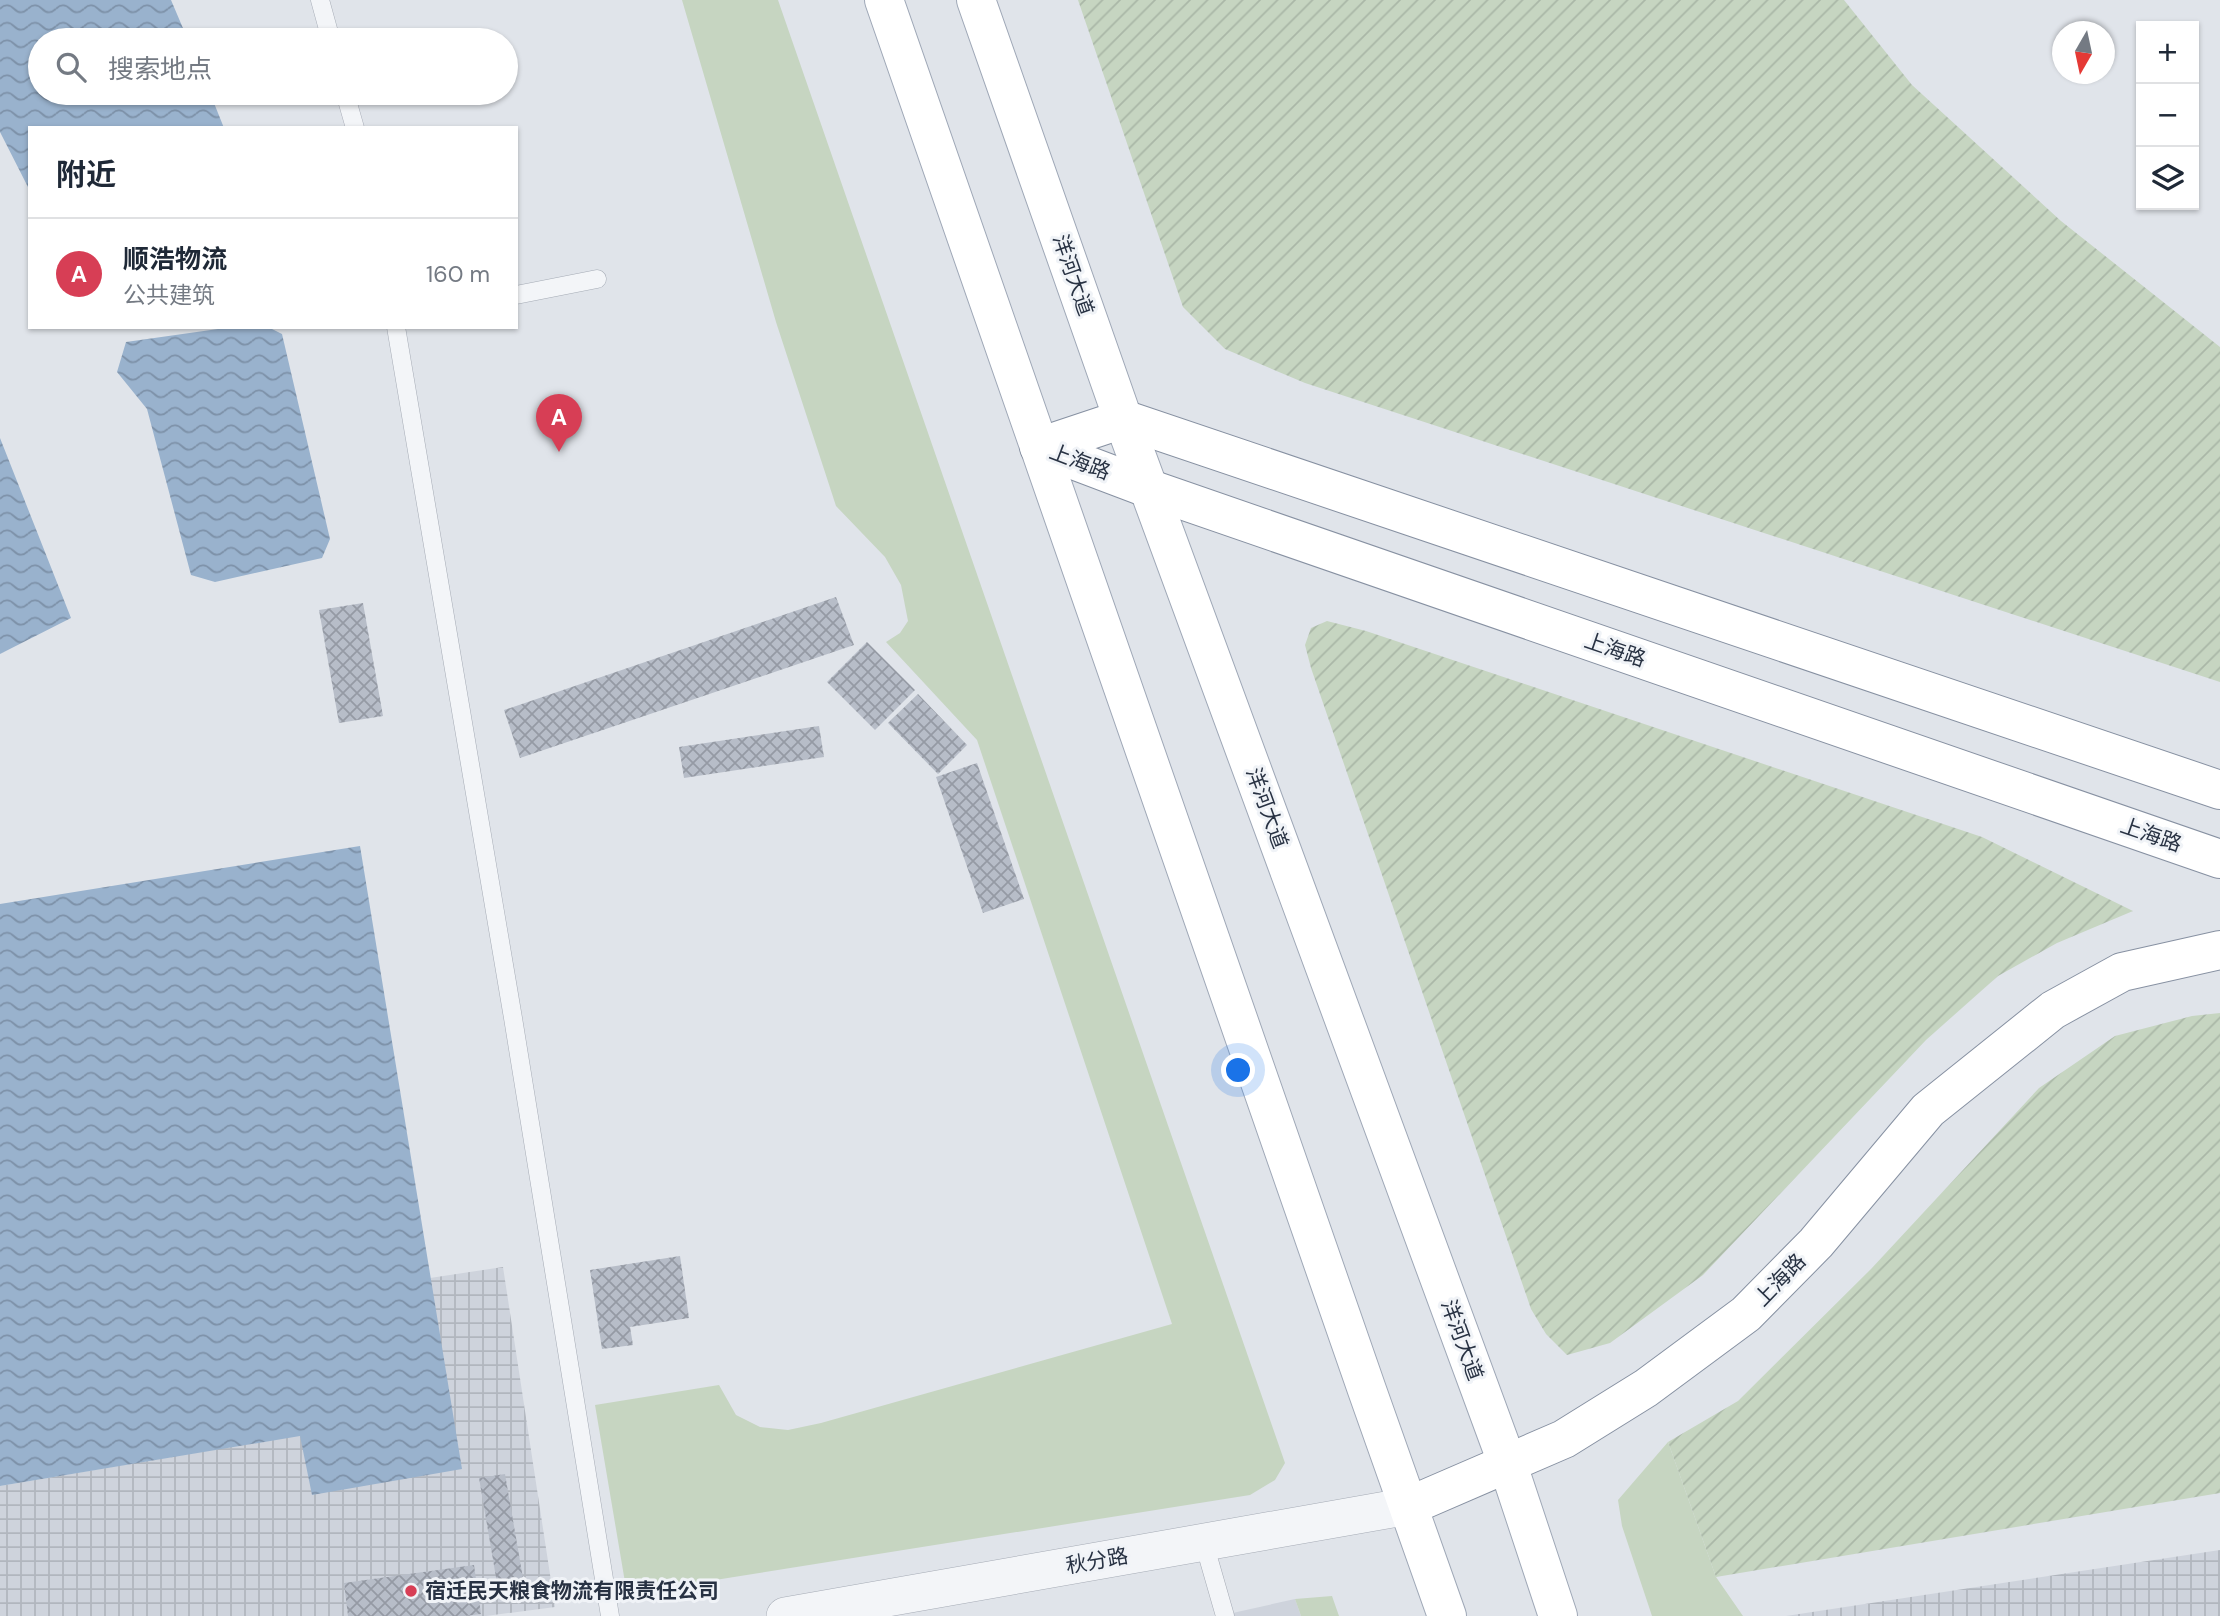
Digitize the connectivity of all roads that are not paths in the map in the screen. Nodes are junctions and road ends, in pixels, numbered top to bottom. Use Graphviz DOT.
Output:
graph roads {
  1 [pos="320,0"];
  2 [pos="884,0"];
  3 [pos="976,0"];
  4 [pos="328,28"];
  5 [pos="348,105"];
  6 [pos="354,126"];
  7 [pos="597,279"];
  8 [pos="518,295"];
  9 [pos="396,329"];
  10 [pos="1124,418"];
  11 [pos="1039,447"];
  12 [pos="1150,489"];
  13 [pos="2220,790"];
  14 [pos="2220,859"];
  15 [pos="2220,950"];
  16 [pos="1508,1465"];
  17 [pos="1409,1507"];
  18 [pos="1204,1543"];
  19 [pos="610,1616"];
  20 [pos="785,1616"];
  21 [pos="1225,1616"];
  22 [pos="1447,1616"];
  23 [pos="1558,1616"];
  1 -- 4 [label="lane"];
  2 -- 11 [label="main road"];
  3 -- 10 [label="main road, 洋河大道"];
  5 -- 6 [label="lane"];
  7 -- 8 [label="lane"];
  9 -- 19 [label="lane"];
  10 -- 11 [label="main road, 上海路"];
  10 -- 12 [label="main road, 洋河大道"];
  10 -- 13 [label="main road"];
  11 -- 12 [label="main road, 上海路"];
  11 -- 17 [label="main road"];
  12 -- 14 [label="main road, 上海路"];
  12 -- 16 [label="main road, 洋河大道"];
  15 -- 16 [label="main road, 上海路"];
  16 -- 17 [label="main road, 上海路"];
  16 -- 23 [label="main road, 洋河大道"];
  17 -- 18 [label="street, 秋分路"];
  17 -- 22 [label="main road"];
  18 -- 20 [label="street, 秋分路"];
  18 -- 21 [label="lane"];
}
